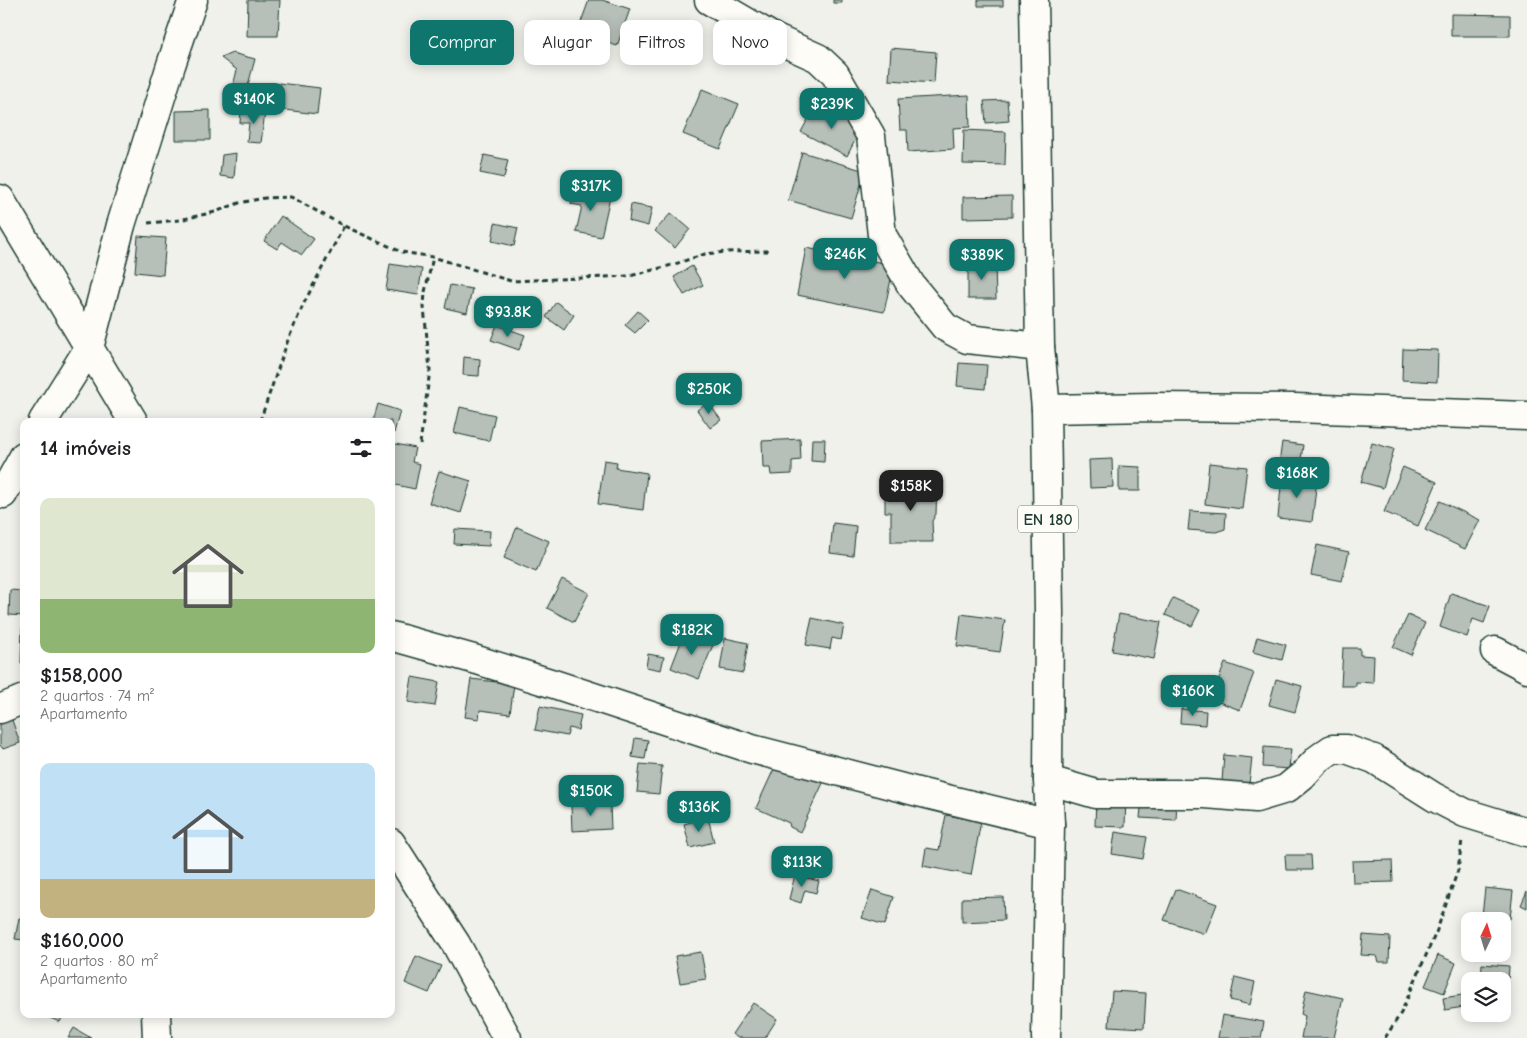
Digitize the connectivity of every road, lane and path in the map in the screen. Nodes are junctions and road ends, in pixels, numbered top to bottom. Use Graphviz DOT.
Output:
graph roads {
  1 [pos="193,0"];
  2 [pos="709,0"];
  3 [pos="1034,0"];
  4 [pos="0,199"];
  5 [pos="121,225"];
  6 [pos="344,226"];
  7 [pos="768,251"];
  8 [pos="433,258"];
  9 [pos="1040,347"];
  10 [pos="88,348"];
  11 [pos="1046,409"];
  12 [pos="1527,416"];
  13 [pos="45,418"];
  14 [pos="131,418"];
  15 [pos="261,418"];
  16 [pos="420,444"];
  17 [pos="20,467"];
  18 [pos="9,497"];
  19 [pos="395,637"];
  20 [pos="1495,651"];
  21 [pos="1527,668"];
  22 [pos="20,701"];
  23 [pos="0,709"];
  24 [pos="1048,780"];
  25 [pos="1465,813"];
  26 [pos="1050,824"];
  27 [pos="1527,832"];
  28 [pos="395,850"];
  29 [pos="156,1018"];
  30 [pos="157,1038"];
  31 [pos="507,1038"];
  32 [pos="1046,1038"];
  33 [pos="1385,1038"];
  1 -- 5 [label="street"];
  2 -- 9 [label="street"];
  3 -- 9 [label="street, EN 180"];
  4 -- 10 [label="street"];
  5 -- 6 [label="path"];
  5 -- 10 [label="street"];
  6 -- 8 [label="path"];
  6 -- 15 [label="path"];
  7 -- 8 [label="path"];
  8 -- 16 [label="path"];
  9 -- 11 [label="street, EN 180"];
  10 -- 13 [label="street"];
  10 -- 14 [label="street"];
  11 -- 12 [label="street"];
  11 -- 24 [label="street, EN 180"];
  17 -- 18 [label="street"];
  19 -- 26 [label="street"];
  20 -- 21 [label="street"];
  22 -- 23 [label="street"];
  24 -- 25 [label="street"];
  24 -- 26 [label="street, EN 180"];
  25 -- 27 [label="street"];
  25 -- 33 [label="path"];
  26 -- 32 [label="street, EN 180"];
  28 -- 31 [label="street"];
  29 -- 30 [label="street"];
}
